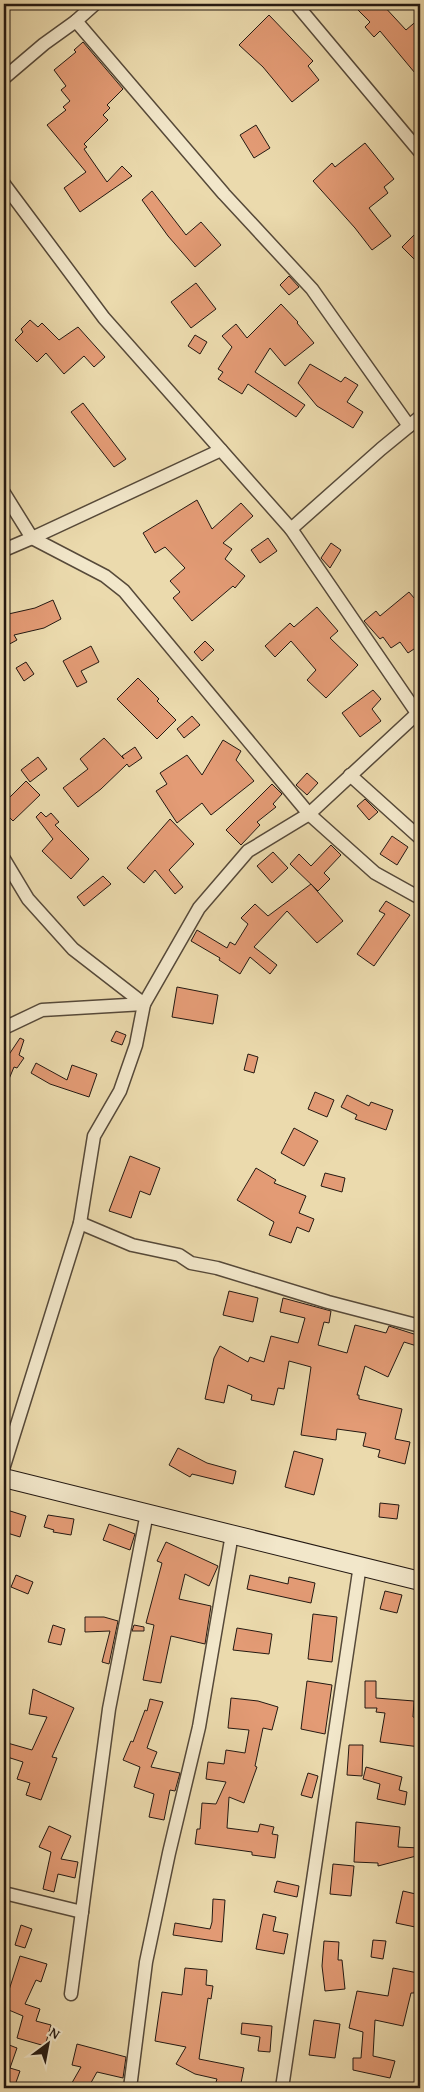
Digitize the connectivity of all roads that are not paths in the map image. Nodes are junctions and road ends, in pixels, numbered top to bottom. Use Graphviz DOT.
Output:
graph roads {
  1 [pos="94,4"];
  2 [pos="296,4"];
  3 [pos="76,21"];
  4 [pos="4,78"];
  5 [pos="420,152"];
  6 [pos="4,184"];
  7 [pos="420,417"];
  8 [pos="409,426"];
  9 [pos="222,450"];
  10 [pos="4,492"];
  11 [pos="290,529"];
  12 [pos="32,538"];
  13 [pos="4,550"];
  14 [pos="419,712"];
  15 [pos="350,775"];
  16 [pos="309,814"];
  17 [pos="420,838"];
  18 [pos="4,859"];
  19 [pos="420,898"];
  20 [pos="144,1004"];
  21 [pos="4,1028"];
  22 [pos="80,1223"];
  23 [pos="420,1326"];
  24 [pos="4,1466"];
  25 [pos="4,1478"];
  26 [pos="148,1513"];
  27 [pos="232,1534"];
  28 [pos="360,1565"];
  29 [pos="420,1581"];
  30 [pos="4,1893"];
  31 [pos="82,1912"];
  32 [pos="71,1994"];
  33 [pos="130,2088"];
  34 [pos="282,2088"];
  1 -- 3 [label="street"];
  2 -- 5 [label="street"];
  3 -- 4 [label="street"];
  3 -- 8 [label="street"];
  6 -- 9 [label="street"];
  7 -- 8 [label="street"];
  8 -- 11 [label="street"];
  9 -- 11 [label="street"];
  9 -- 12 [label="street"];
  10 -- 12 [label="street"];
  11 -- 14 [label="street"];
  12 -- 13 [label="street"];
  12 -- 16 [label="street"];
  14 -- 15 [label="street"];
  15 -- 16 [label="street"];
  15 -- 17 [label="street"];
  16 -- 19 [label="street"];
  16 -- 20 [label="street"];
  18 -- 20 [label="street"];
  20 -- 21 [label="street"];
  20 -- 22 [label="street"];
  22 -- 23 [label="street"];
  22 -- 24 [label="street"];
  25 -- 26 [label="main road"];
  26 -- 27 [label="main road"];
  26 -- 31 [label="street"];
  27 -- 28 [label="main road"];
  27 -- 33 [label="street"];
  28 -- 29 [label="main road"];
  28 -- 34 [label="street"];
  30 -- 31 [label="street"];
  31 -- 32 [label="street"];
}
